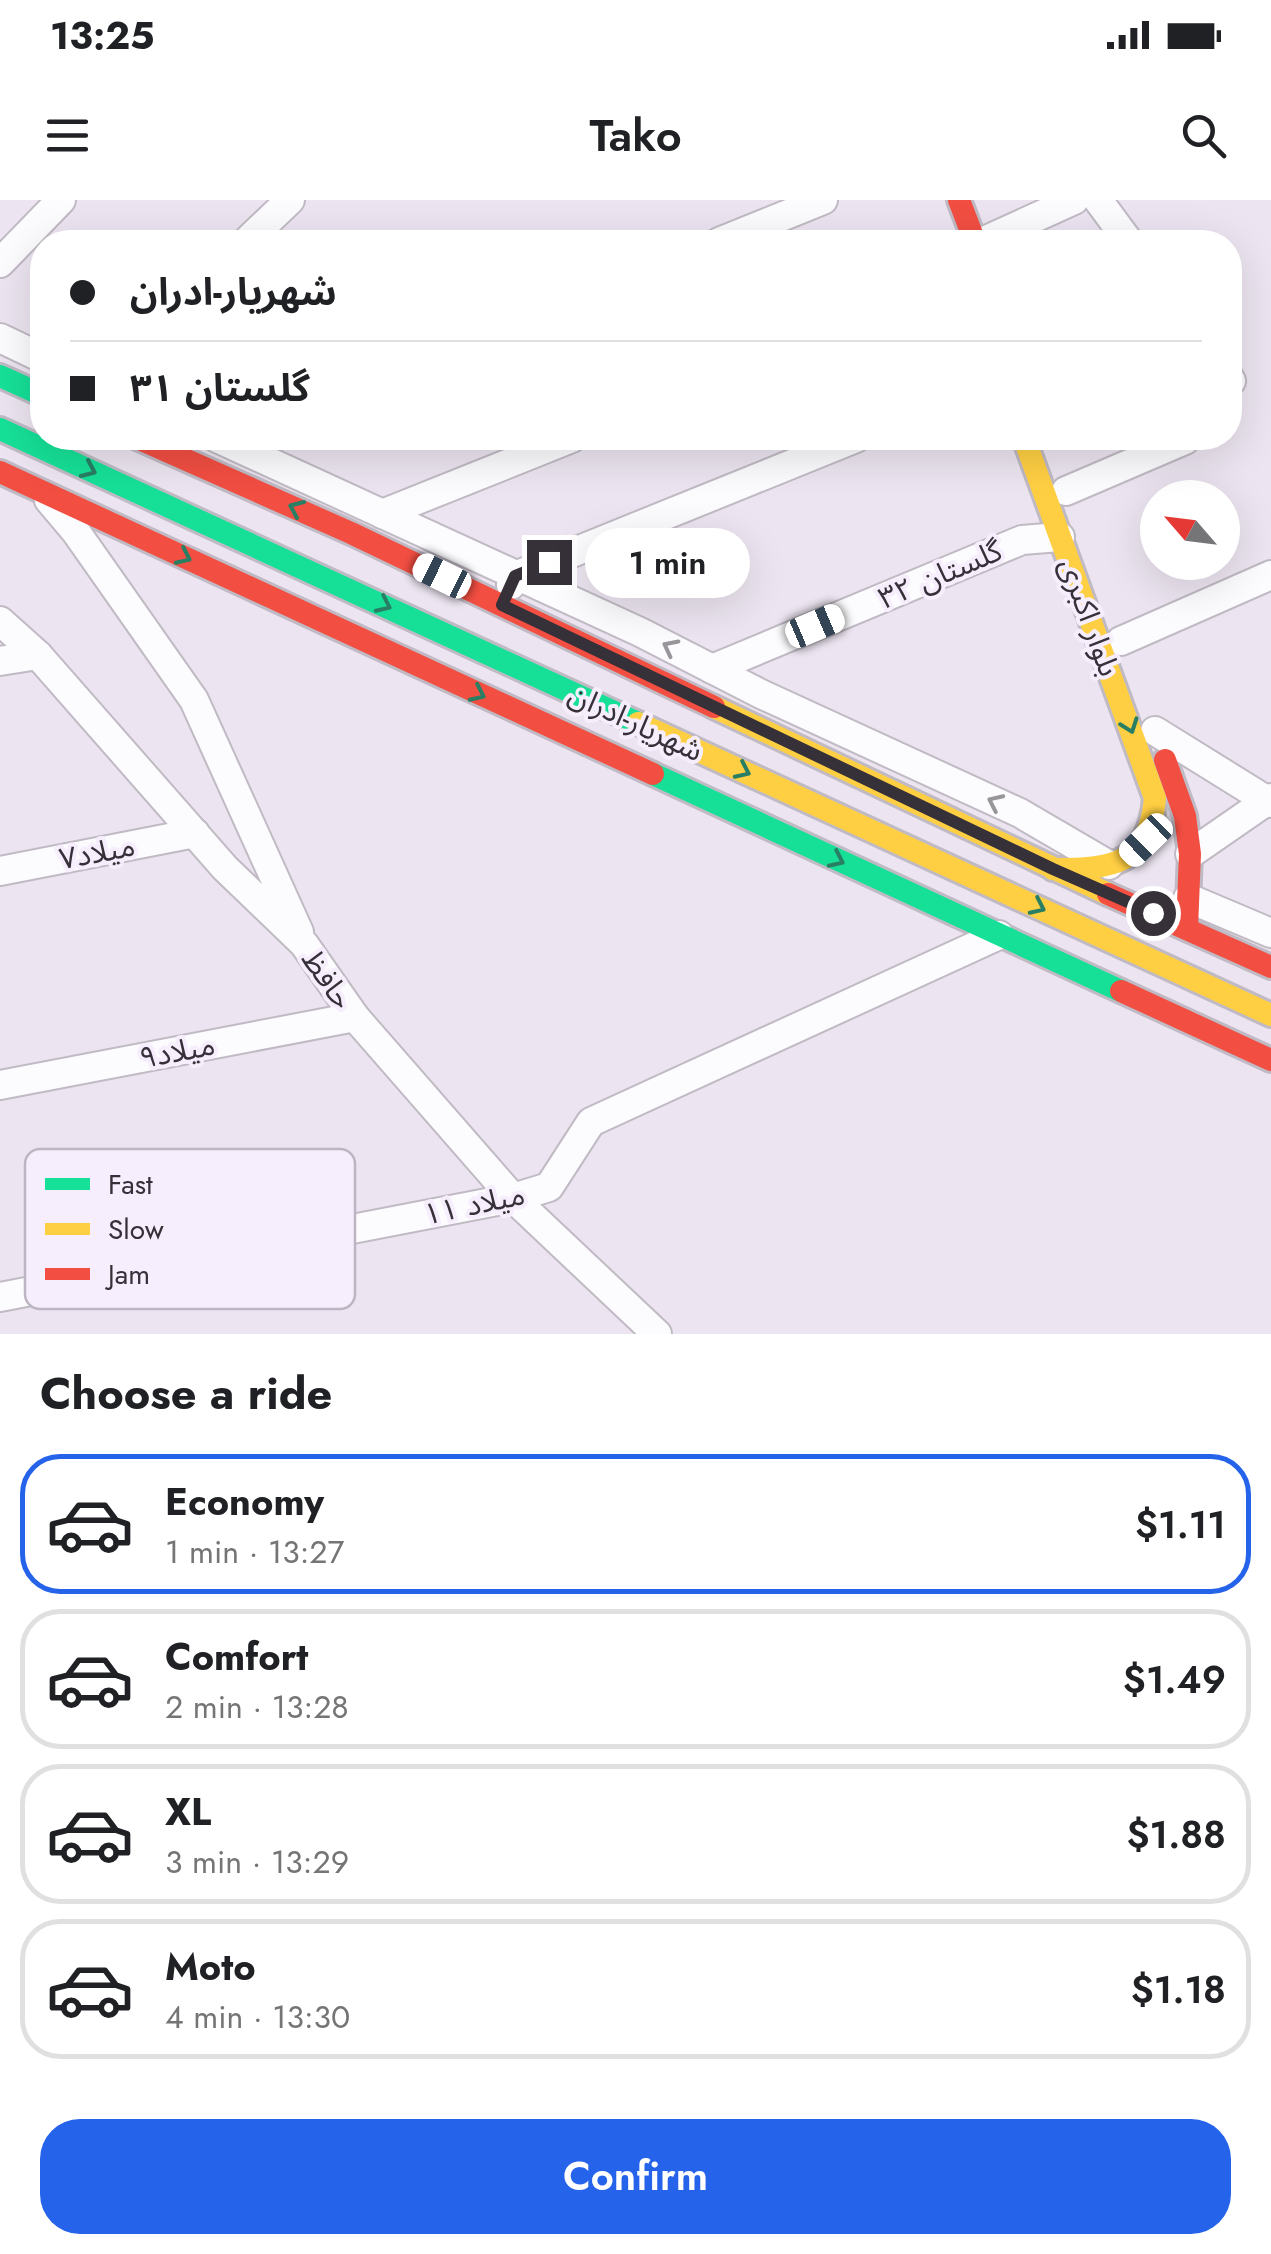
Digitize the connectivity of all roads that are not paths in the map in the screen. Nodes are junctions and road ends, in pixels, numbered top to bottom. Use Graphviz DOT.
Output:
graph roads {
  1 [pos="60,200"];
  2 [pos="290,200"];
  3 [pos="823,200"];
  4 [pos="937,200"];
  5 [pos="959,200"];
  6 [pos="1074,200"];
  7 [pos="1098,200"];
  8 [pos="31,230"];
  9 [pos="259,230"];
  10 [pos="749,230"];
  11 [pos="948,230"];
  12 [pos="973,230"];
  13 [pos="1005,230"];
  14 [pos="1120,230"];
  15 [pos="30,232"];
  16 [pos="0,263"];
  17 [pos="0,338"];
  18 [pos="30,352"];
  19 [pos="0,376"];
  20 [pos="30,390"];
  21 [pos="0,429"];
  22 [pos="30,443"];
  23 [pos="46,450"];
  24 [pos="164,450"];
  25 [pos="252,450"];
  26 [pos="542,450"];
  27 [pos="826,450"];
  28 [pos="1028,450"];
  29 [pos="1051,450"];
  30 [pos="1161,450"];
  31 [pos="0,472"];
  32 [pos="1066,490"];
  33 [pos="41,491"];
  34 [pos="382,514"];
  35 [pos="1060,537"];
  36 [pos="1271,575"];
  37 [pos="515,576"];
  38 [pos="502,605"];
  39 [pos="0,621"];
  40 [pos="1121,641"];
  41 [pos="38,655"];
  42 [pos="0,662"];
  43 [pos="712,669"];
  44 [pos="1155,731"];
  45 [pos="1157,768"];
  46 [pos="1165,794"];
  47 [pos="1270,800"];
  48 [pos="195,832"];
  49 [pos="1190,854"];
  50 [pos="1111,866"];
  51 [pos="1053,869"];
  52 [pos="0,871"];
  53 [pos="1188,898"];
  54 [pos="1199,934"];
  55 [pos="998,936"];
  56 [pos="1271,936"];
  57 [pos="304,944"];
  58 [pos="1271,967"];
  59 [pos="1271,1015"];
  60 [pos="355,1017"];
  61 [pos="1271,1060"];
  62 [pos="0,1085"];
  63 [pos="513,1198"];
  64 [pos="355,1228"];
  65 [pos="25,1292"];
  66 [pos="0,1297"];
  67 [pos="658,1334"];
  1 -- 8 [label="street"];
  2 -- 9 [label="street"];
  3 -- 10 [label="street"];
  4 -- 11 [label="main road"];
  5 -- 12 [label="main road"];
  6 -- 13 [label="street"];
  7 -- 14 [label="street"];
  15 -- 16 [label="street"];
  17 -- 18 [label="street"];
  19 -- 20 [label="main road"];
  21 -- 22 [label="main road, شهریار-ادران, one-way"];
  23 -- 59 [label="main road, شهریار-ادران, one-way"];
  38 -- 24 [label="main road, شهریار-ادران, one-way"];
  25 -- 34 [label="street"];
  26 -- 34 [label="street"];
  27 -- 37 [label="street"];
  28 -- 35 [label="main road, بلوار اکبری"];
  29 -- 32 [label="main road, بلوار اکبری"];
  30 -- 32 [label="street"];
  31 -- 33 [label="main road"];
  32 -- 40 [label="main road, بلوار اکبری"];
  33 -- 55 [label="main road, one-way"];
  33 -- 57 [label="street"];
  34 -- 37 [label="street"];
  35 -- 43 [label="street, گلستان ۳۲"];
  35 -- 45 [label="main road, بلوار اکبری, one-way"];
  36 -- 40 [label="street"];
  37 -- 38 [label="street"];
  43 -- 37 [label="street, one-way"];
  38 -- 51 [label="main road, شهریار-ادران"];
  39 -- 41 [label="street, حافظ"];
  40 -- 44 [label="main road, بلوار اکبری"];
  41 -- 42 [label="street"];
  41 -- 48 [label="street, حافظ"];
  50 -- 43 [label="street, one-way"];
  44 -- 45 [label="main road, بلوار اکبری"];
  44 -- 47 [label="street"];
  45 -- 46 [label="main road, بلوار اکبری"];
  46 -- 49 [label="main road, بلوار اکبری"];
  46 -- 50 [label="main road"];
  47 -- 49 [label="street"];
  48 -- 52 [label="street, میلاد۷"];
  48 -- 57 [label="street, حافظ"];
  49 -- 53 [label="main road, بلوار اکبری"];
  50 -- 51 [label="main road"];
  51 -- 54 [label="main road, شهریار-ادران"];
  53 -- 54 [label="main road, بلوار اکبری"];
  53 -- 56 [label="street"];
  54 -- 56 [label="street"];
  54 -- 58 [label="main road, شهریار-ادران"];
  55 -- 61 [label="main road"];
  55 -- 63 [label="street, میلاد ۱۱"];
  57 -- 60 [label="street, حافظ"];
  60 -- 62 [label="street, میلاد۹"];
  60 -- 63 [label="street, حافظ"];
  63 -- 64 [label="street, میلاد ۱۱"];
  63 -- 67 [label="street, حافظ"];
  65 -- 66 [label="street, میلاد ۱۱"];
}
